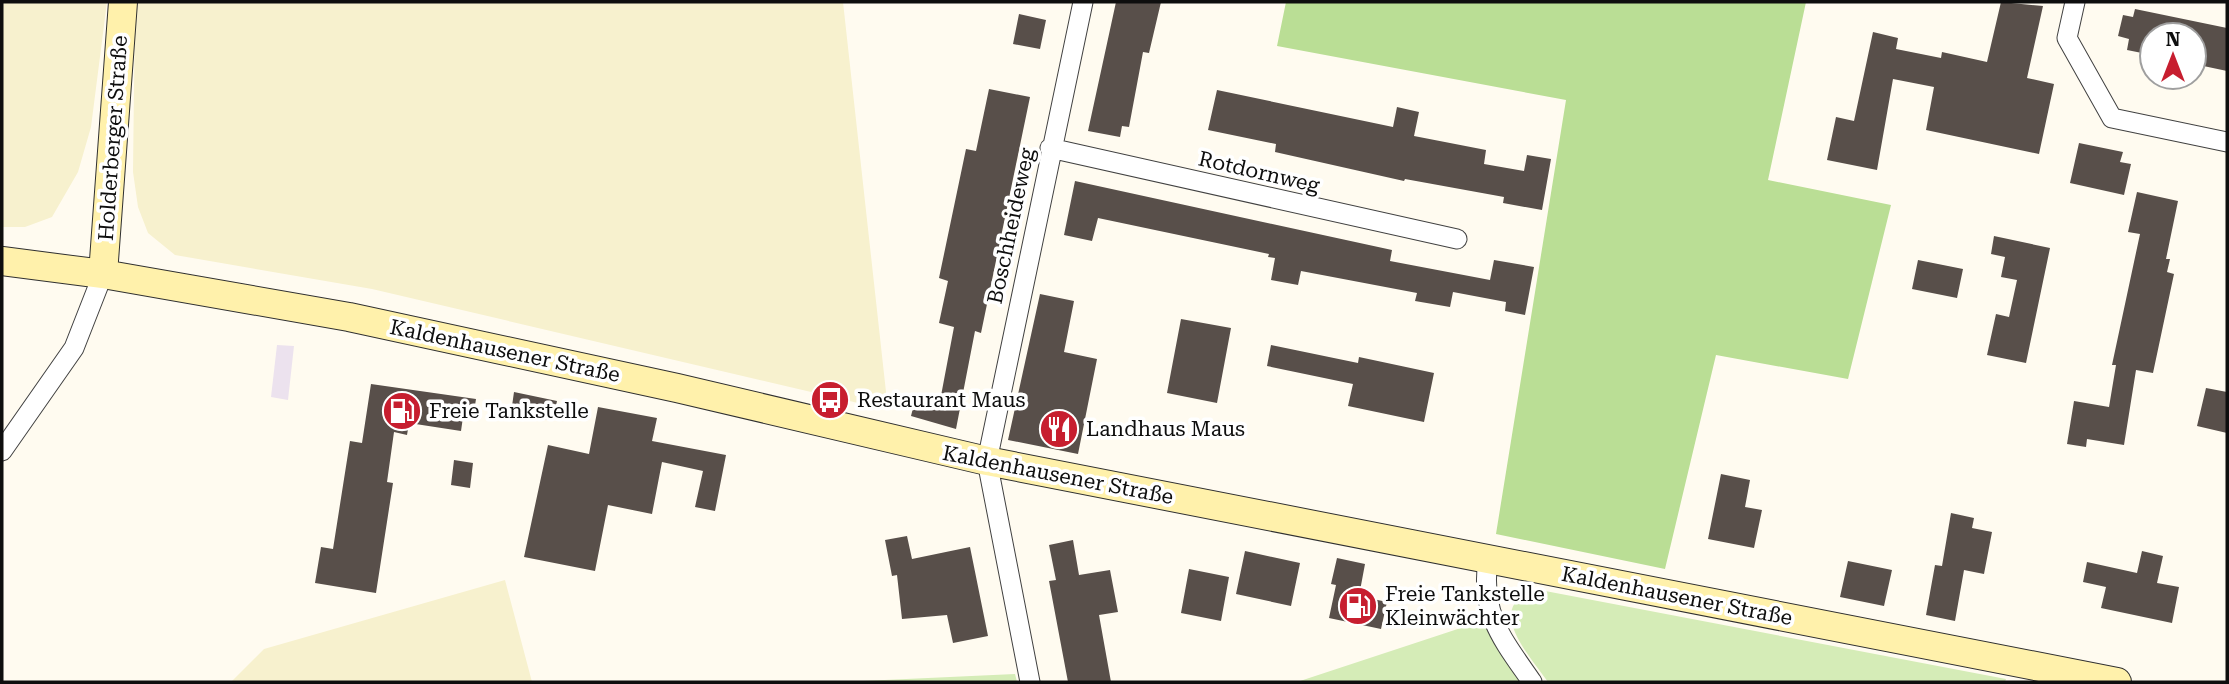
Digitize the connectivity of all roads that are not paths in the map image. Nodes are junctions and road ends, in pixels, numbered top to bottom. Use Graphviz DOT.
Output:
graph roads {
  1 [pos="123,2"];
  2 [pos="1083,2"];
  3 [pos="2075,2"];
  4 [pos="2227,142"];
  5 [pos="1050,148"];
  6 [pos="1458,239"];
  7 [pos="2,261"];
  8 [pos="103,274"];
  9 [pos="2,451"];
  10 [pos="987,461"];
  11 [pos="1488,560"];
  12 [pos="1030,682"];
  13 [pos="1532,682"];
  14 [pos="2117,682"];
  1 -- 8 [label="main road, Holderberger Straße"];
  2 -- 5 [label="street, Boschheideweg"];
  3 -- 4 [label="street"];
  5 -- 6 [label="street, Rotdornweg"];
  5 -- 10 [label="street, Boschheideweg"];
  7 -- 8 [label="main road, Kaldenhausener Straße"];
  8 -- 9 [label="street"];
  8 -- 10 [label="main road, Kaldenhausener Straße"];
  10 -- 11 [label="main road, Kaldenhausener Straße"];
  10 -- 12 [label="street"];
  11 -- 13 [label="street"];
  11 -- 14 [label="main road, Kaldenhausener Straße"];
}
